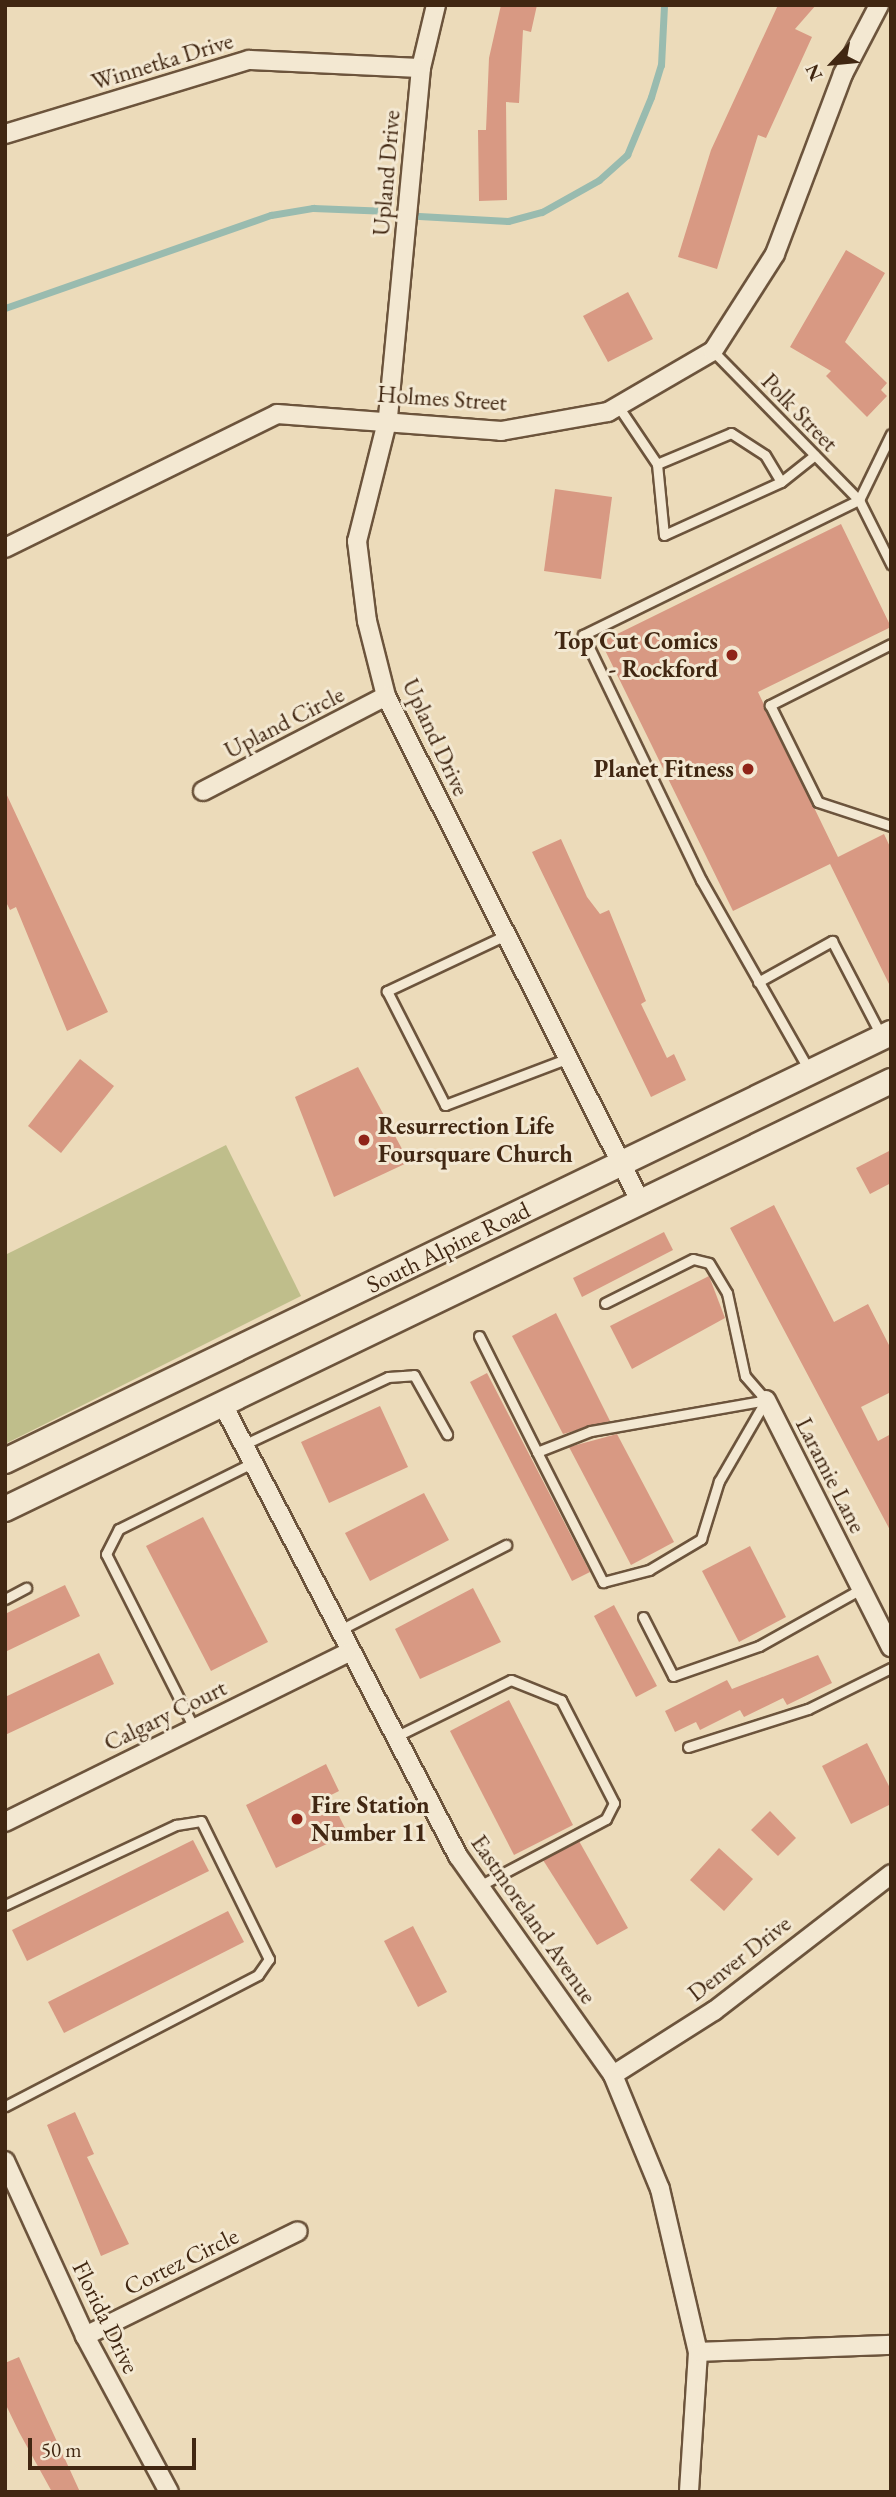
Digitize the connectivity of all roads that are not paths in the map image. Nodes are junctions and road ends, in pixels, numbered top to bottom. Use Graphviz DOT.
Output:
graph roads {
  1 [pos="436,5"];
  2 [pos="879,5"];
  3 [pos="421,68"];
  4 [pos="5,134"];
  5 [pos="713,351"];
  6 [pos="618,407"];
  7 [pos="388,418"];
  8 [pos="891,434"];
  9 [pos="815,455"];
  10 [pos="657,464"];
  11 [pos="781,482"];
  12 [pos="859,500"];
  13 [pos="5,548"];
  14 [pos="891,564"];
  15 [pos="891,643"];
  16 [pos="386,696"];
  17 [pos="204,791"];
  18 [pos="891,826"];
  19 [pos="506,935"];
  20 [pos="758,982"];
  21 [pos="886,1035"];
  22 [pos="569,1058"];
  23 [pos="809,1072"];
  24 [pos="891,1081"];
  25 [pos="621,1163"];
  26 [pos="640,1203"];
  27 [pos="605,1303"];
  28 [pos="479,1336"];
  29 [pos="766,1400"];
  30 [pos="223,1405"];
  31 [pos="447,1434"];
  32 [pos="243,1445"];
  33 [pos="537,1452"];
  34 [pos="5,1461"];
  35 [pos="252,1463"];
  36 [pos="5,1509"];
  37 [pos="506,1545"];
  38 [pos="26,1588"];
  39 [pos="861,1589"];
  40 [pos="5,1599"];
  41 [pos="643,1617"];
  42 [pos="336,1632"];
  43 [pos="891,1647"];
  44 [pos="347,1653"];
  45 [pos="891,1668"];
  46 [pos="194,1728"];
  47 [pos="393,1738"];
  48 [pos="688,1746"];
  49 [pos="5,1822"];
  50 [pos="891,1874"];
  51 [pos="479,1886"];
  52 [pos="5,1905"];
  53 [pos="613,2075"];
  54 [pos="5,2106"];
  55 [pos="5,2161"];
  56 [pos="298,2231"];
  57 [pos="85,2336"];
  58 [pos="891,2345"];
  59 [pos="698,2352"];
  60 [pos="169,2492"];
  61 [pos="690,2492"];
  1 -- 3 [label="street, Upland Drive"];
  2 -- 5 [label="street, Holmes Street"];
  3 -- 4 [label="street, Winnetka Drive"];
  3 -- 7 [label="street, Upland Drive"];
  5 -- 6 [label="street, Holmes Street"];
  5 -- 9 [label="lane, Polk Street"];
  6 -- 7 [label="street, Holmes Street"];
  6 -- 10 [label="lane"];
  7 -- 13 [label="street, Holmes Street"];
  7 -- 16 [label="street, Upland Drive"];
  8 -- 12 [label="lane"];
  9 -- 11 [label="lane"];
  9 -- 12 [label="lane, Polk Street"];
  10 -- 11 [label="lane"];
  10 -- 11 [label="lane"];
  12 -- 14 [label="lane, Polk Street"];
  12 -- 20 [label="lane"];
  15 -- 18 [label="lane"];
  16 -- 17 [label="street, Upland Circle"];
  16 -- 19 [label="street, Upland Drive"];
  19 -- 22 [label="street, Upland Drive"];
  19 -- 22 [label="lane"];
  20 -- 21 [label="lane"];
  20 -- 23 [label="lane"];
  21 -- 23 [label="main road, South Alpine Road"];
  22 -- 25 [label="street, Upland Drive"];
  23 -- 25 [label="main road, South Alpine Road"];
  24 -- 26 [label="main road, South Alpine Road"];
  25 -- 26 [label="street, Upland Drive"];
  25 -- 34 [label="main road, South Alpine Road"];
  26 -- 30 [label="main road, South Alpine Road"];
  27 -- 29 [label="lane"];
  28 -- 33 [label="lane"];
  29 -- 33 [label="lane"];
  29 -- 33 [label="lane"];
  29 -- 39 [label="street, Laramie Lane"];
  30 -- 32 [label="street, Eastmoreland Avenue"];
  30 -- 36 [label="main road, South Alpine Road"];
  31 -- 32 [label="lane"];
  32 -- 35 [label="street, Eastmoreland Avenue"];
  35 -- 42 [label="street, Eastmoreland Avenue"];
  35 -- 46 [label="lane"];
  37 -- 42 [label="lane"];
  38 -- 40 [label="lane"];
  39 -- 41 [label="lane"];
  39 -- 43 [label="street, Laramie Lane"];
  42 -- 44 [label="street, Eastmoreland Avenue"];
  44 -- 46 [label="street, Calgary Court"];
  44 -- 47 [label="street, Eastmoreland Avenue"];
  45 -- 48 [label="lane"];
  46 -- 49 [label="street, Calgary Court"];
  47 -- 51 [label="street, Eastmoreland Avenue"];
  47 -- 51 [label="lane"];
  50 -- 53 [label="street, Denver Drive"];
  51 -- 53 [label="street, Eastmoreland Avenue"];
  52 -- 54 [label="lane"];
  53 -- 59 [label="street, Eastmoreland Avenue"];
  55 -- 57 [label="street, Florida Drive"];
  56 -- 57 [label="street, Cortez Circle"];
  57 -- 60 [label="street, Florida Drive"];
  58 -- 59 [label="street"];
  59 -- 61 [label="street, Eastmoreland Avenue"];
}
